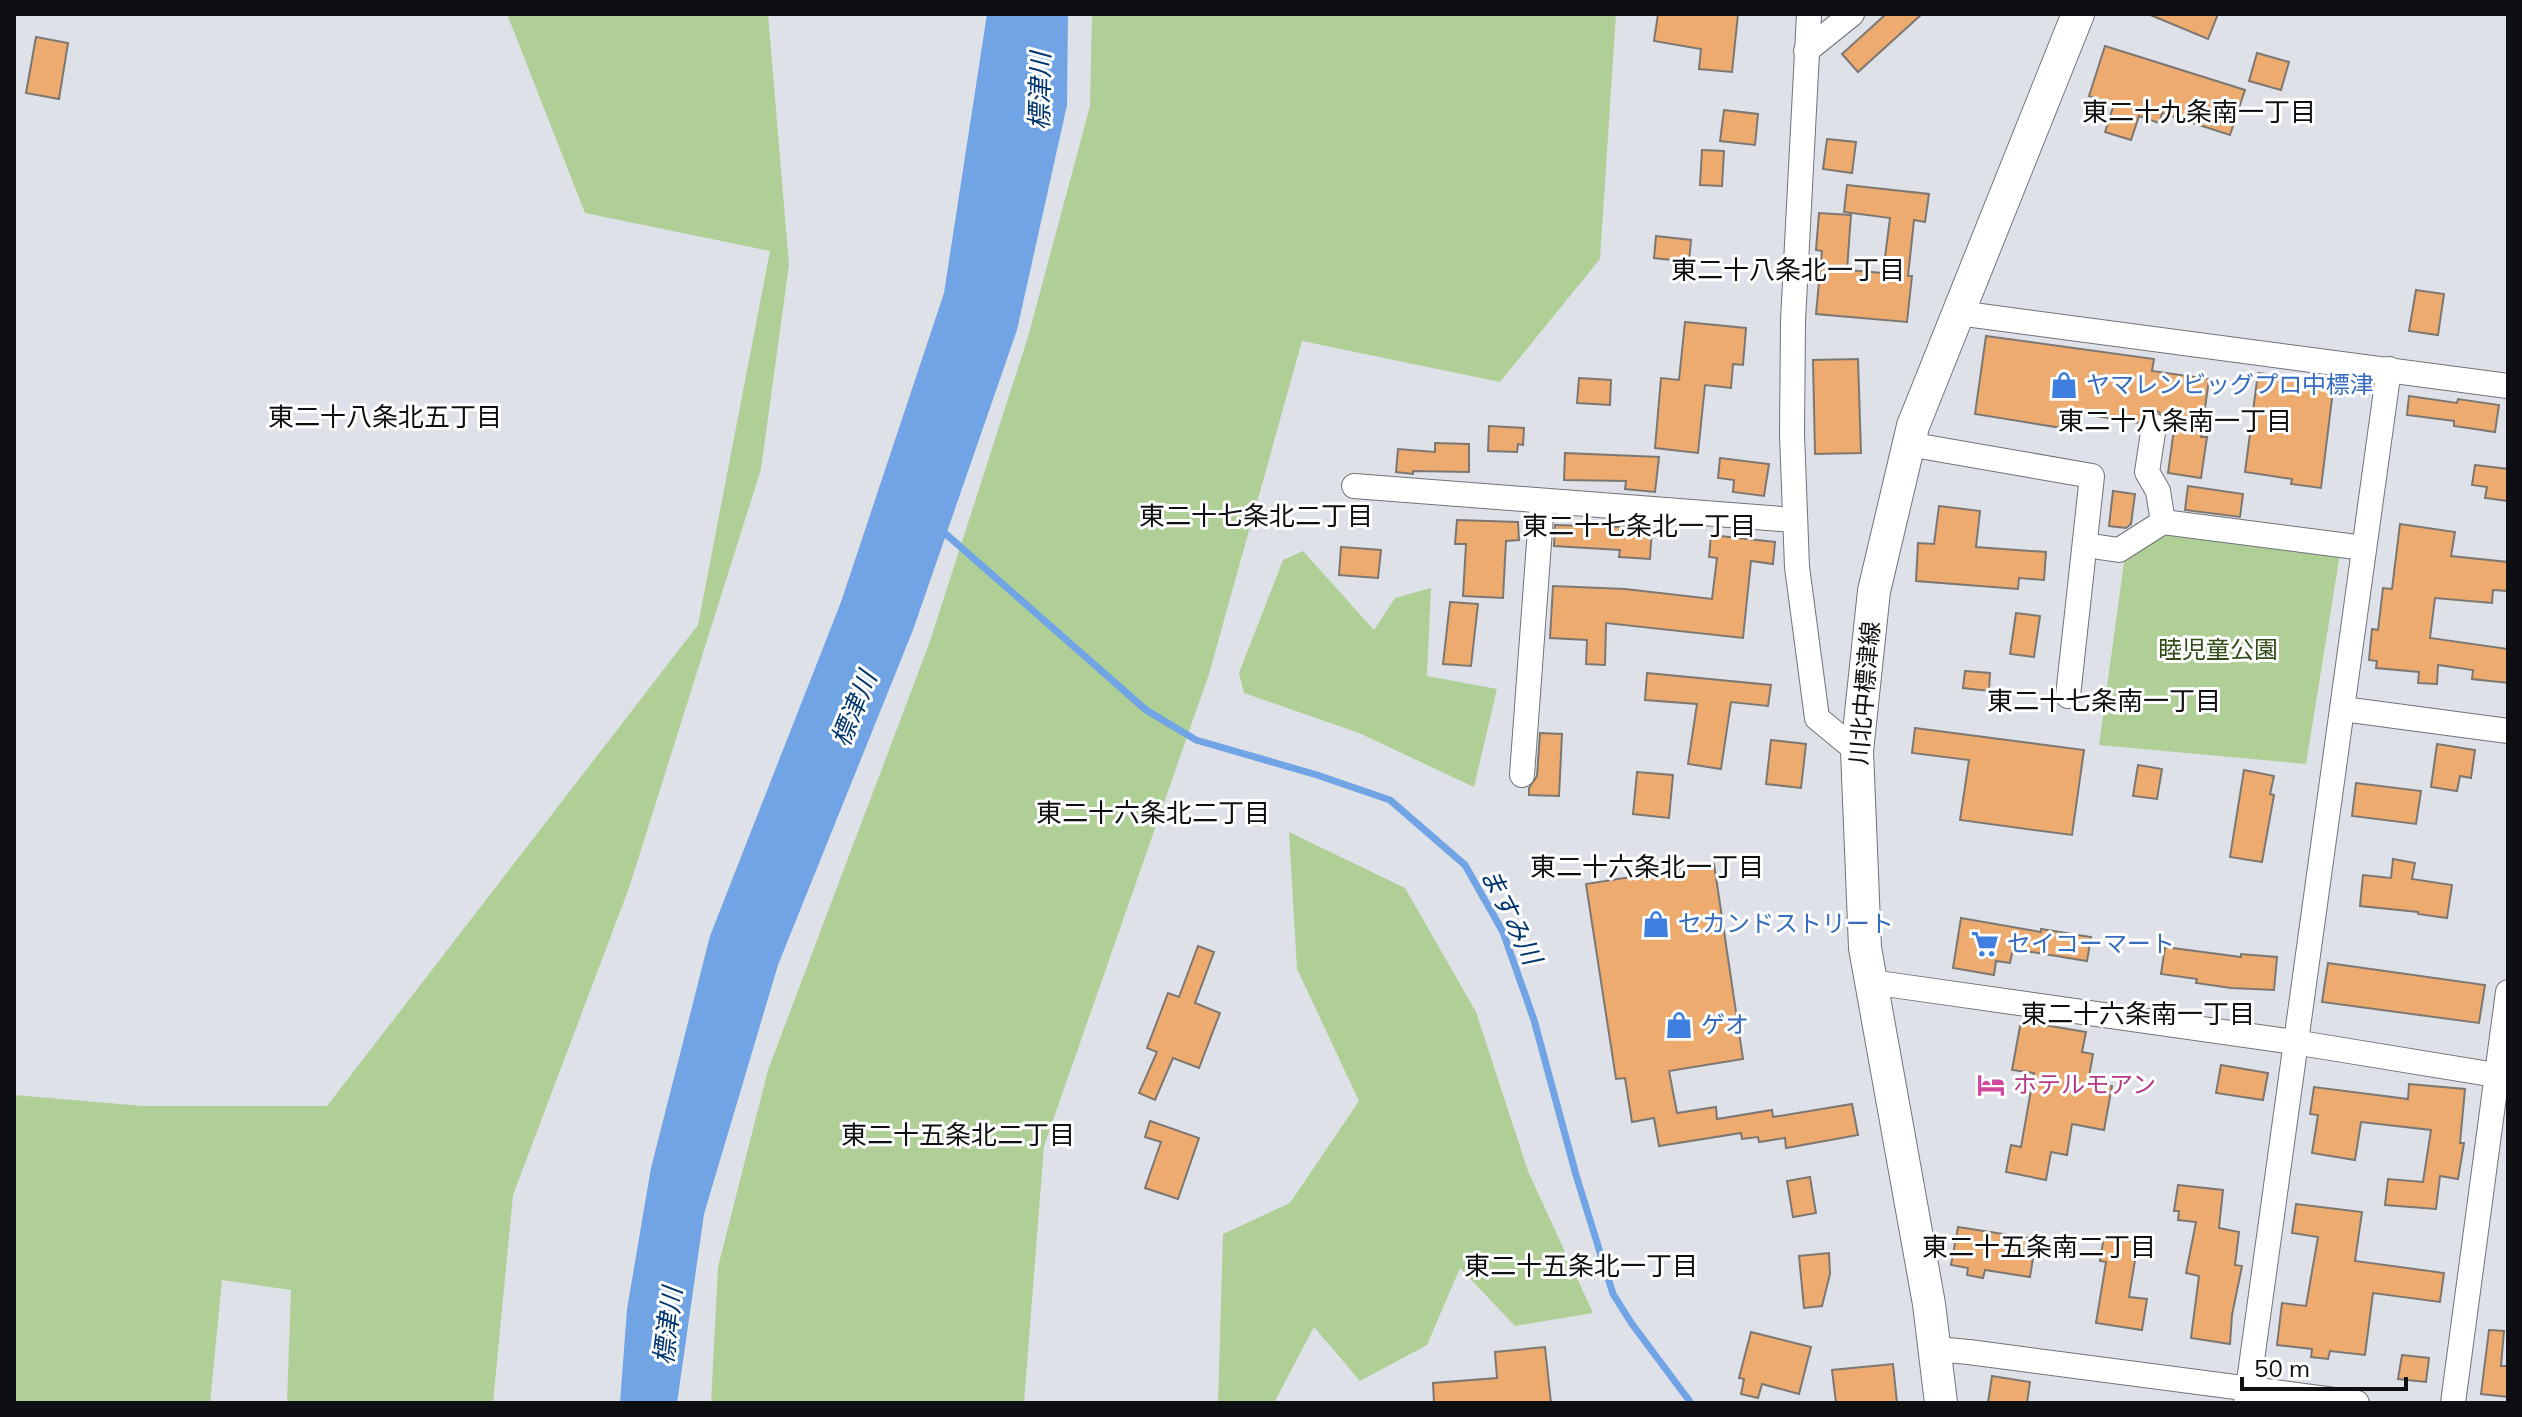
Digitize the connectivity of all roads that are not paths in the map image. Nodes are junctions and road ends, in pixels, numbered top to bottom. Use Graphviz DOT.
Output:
graph roads {
  1 [pos="1809,14"];
  2 [pos="1852,14"];
  3 [pos="2078,14"];
  4 [pos="1806,51"];
  5 [pos="1958,313"];
  6 [pos="2389,369"];
  7 [pos="2508,386"];
  8 [pos="2154,426"];
  9 [pos="1908,444"];
  10 [pos="1354,486"];
  11 [pos="1542,502"];
  12 [pos="1795,520"];
  13 [pos="2163,522"];
  14 [pos="2085,545"];
  15 [pos="2364,548"];
  16 [pos="2068,696"];
  17 [pos="2343,709"];
  18 [pos="2508,731"];
  19 [pos="1857,751"];
  20 [pos="1522,775"];
  21 [pos="1871,982"];
  22 [pos="2508,992"];
  23 [pos="2294,1042"];
  24 [pos="2502,1076"];
  25 [pos="1935,1349"];
  26 [pos="2247,1396"];
  27 [pos="1941,1403"];
  28 [pos="2357,1403"];
  29 [pos="2453,1403"];
  1 -- 4 [label="street"];
  2 -- 4 [label="street"];
  3 -- 5 [label="main road, 川北中標津線"];
  4 -- 12 [label="street"];
  5 -- 6 [label="street"];
  5 -- 9 [label="main road, 川北中標津線"];
  6 -- 7 [label="street"];
  6 -- 15 [label="street"];
  8 -- 13 [label="street"];
  9 -- 14 [label="street"];
  9 -- 19 [label="main road, 川北中標津線"];
  10 -- 11 [label="street"];
  11 -- 12 [label="street"];
  11 -- 20 [label="street"];
  12 -- 19 [label="street"];
  13 -- 14 [label="street"];
  13 -- 15 [label="street"];
  14 -- 16 [label="street"];
  15 -- 17 [label="street"];
  17 -- 18 [label="street"];
  17 -- 23 [label="street"];
  19 -- 21 [label="main road, 川北中標津線"];
  21 -- 23 [label="street"];
  21 -- 25 [label="main road, 川北中標津線"];
  22 -- 24 [label="street"];
  23 -- 24 [label="street"];
  23 -- 26 [label="street"];
  24 -- 29 [label="street"];
  25 -- 26 [label="street"];
  25 -- 27 [label="main road, 川北中標津線"];
  26 -- 28 [label="street"];
}
